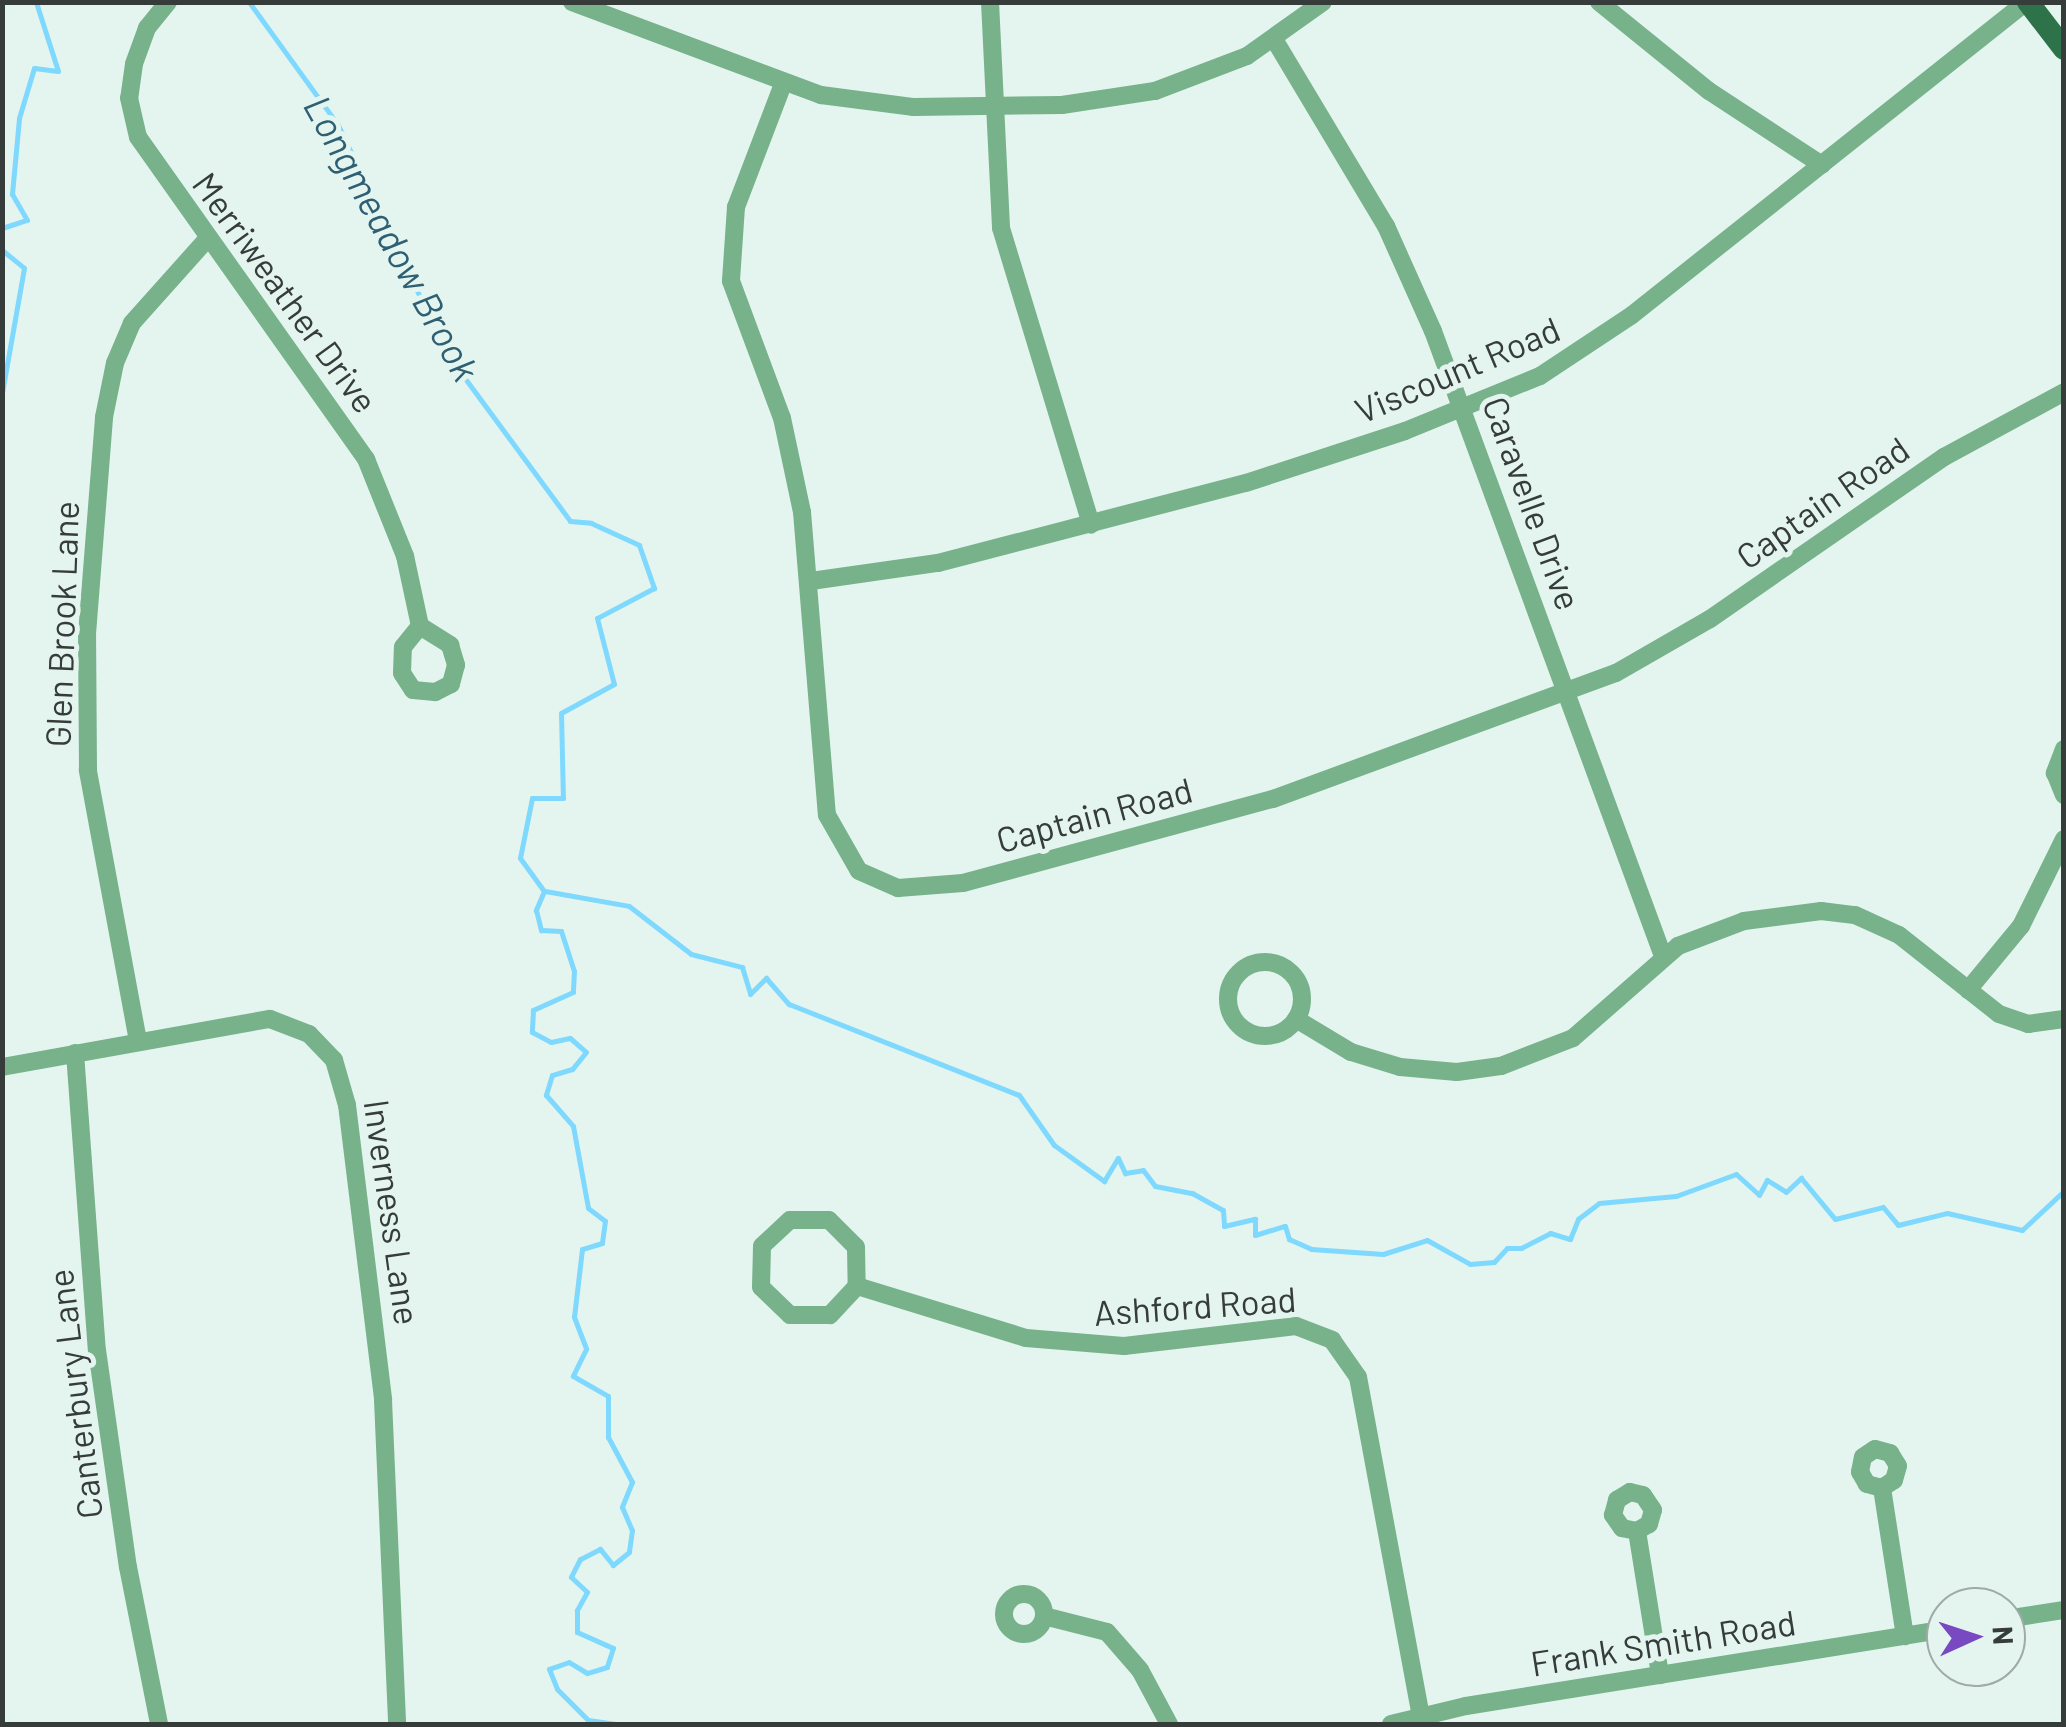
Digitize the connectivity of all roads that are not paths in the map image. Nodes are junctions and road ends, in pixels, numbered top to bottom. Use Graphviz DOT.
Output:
graph roads {
  1 [pos="168,2"];
  2 [pos="572,2"];
  3 [pos="990,2"];
  4 [pos="1323,2"];
  5 [pos="1599,2"];
  6 [pos="2027,2"];
  7 [pos="1274,39"];
  8 [pos="2064,49"];
  9 [pos="783,84"];
  10 [pos="994,106"];
  11 [pos="1822,165"];
  12 [pos="207,239"];
  13 [pos="2064,392"];
  14 [pos="1464,407"];
  15 [pos="1092,525"];
  16 [pos="811,580"];
  17 [pos="420,626"];
  18 [pos="1568,693"];
  19 [pos="2064,748"];
  20 [pos="2064,795"];
  21 [pos="2064,839"];
  22 [pos="1663,956"];
  23 [pos="1968,990"];
  24 [pos="1296,1019"];
  25 [pos="2064,1019"];
  26 [pos="138,1041"];
  27 [pos="75,1053"];
  28 [pos="2,1068"];
  29 [pos="858,1286"];
  30 [pos="1882,1488"];
  31 [pos="1637,1532"];
  32 [pos="2064,1610"];
  33 [pos="1044,1616"];
  34 [pos="2026,1616"];
  35 [pos="1926,1632"];
  36 [pos="1906,1636"];
  37 [pos="1660,1675"];
  38 [pos="1421,1716"];
  39 [pos="160,1724"];
  40 [pos="397,1724"];
  41 [pos="1169,1724"];
  42 [pos="1391,1724"];
  1 -- 12 [label="street, Merriweather Drive"];
  2 -- 9 [label="street"];
  3 -- 10 [label="street"];
  4 -- 7 [label="street"];
  5 -- 11 [label="street"];
  6 -- 8 [label="main road"];
  6 -- 11 [label="street, Viscount Road"];
  7 -- 10 [label="street"];
  7 -- 14 [label="street, Caravelle Drive"];
  9 -- 10 [label="street"];
  9 -- 16 [label="street, Captain Road"];
  10 -- 15 [label="street"];
  11 -- 14 [label="street, Viscount Road"];
  12 -- 17 [label="street, Merriweather Drive"];
  12 -- 26 [label="street, Glen Brook Lane"];
  13 -- 18 [label="street, Captain Road"];
  14 -- 15 [label="street, Viscount Road"];
  14 -- 18 [label="street, Caravelle Drive"];
  15 -- 16 [label="street, Viscount Road"];
  16 -- 18 [label="street, Captain Road"];
  18 -- 22 [label="street, Caravelle Drive"];
  19 -- 20 [label="street"];
  21 -- 23 [label="street"];
  22 -- 23 [label="street"];
  22 -- 24 [label="street"];
  23 -- 25 [label="street"];
  24 -- 24 [label="street"];
  26 -- 27 [label="street, Inverness Lane"];
  26 -- 40 [label="street, Inverness Lane"];
  27 -- 28 [label="street, Inverness Lane"];
  27 -- 39 [label="street, Canterbury Lane"];
  29 -- 29 [label="street"];
  29 -- 38 [label="street, Ashford Road"];
  30 -- 36 [label="street"];
  31 -- 37 [label="street"];
  32 -- 34 [label="street"];
  33 -- 41 [label="street"];
  35 -- 36 [label="street, Frank Smith Road"];
  36 -- 37 [label="street, Frank Smith Road"];
  37 -- 38 [label="street, Frank Smith Road"];
  38 -- 42 [label="street, Frank Smith Road"];
}
